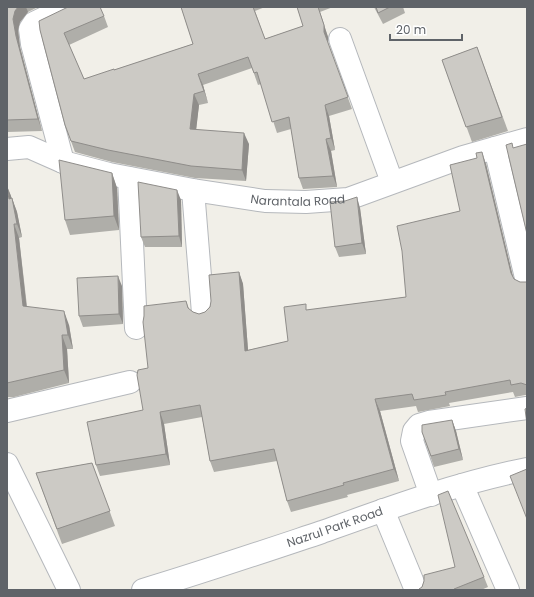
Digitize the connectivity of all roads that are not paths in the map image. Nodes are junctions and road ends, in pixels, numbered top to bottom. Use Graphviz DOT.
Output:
graph roads {
  1 [pos="68,7"];
  2 [pos="340,39"];
  3 [pos="527,139"];
  4 [pos="495,148"];
  5 [pos="7,149"];
  6 [pos="63,162"];
  7 [pos="129,178"];
  8 [pos="392,182"];
  9 [pos="193,190"];
  10 [pos="527,282"];
  11 [pos="203,313"];
  12 [pos="136,328"];
  13 [pos="130,382"];
  14 [pos="527,408"];
  15 [pos="7,411"];
  16 [pos="7,464"];
  17 [pos="527,469"];
  18 [pos="462,485"];
  19 [pos="431,495"];
  20 [pos="383,510"];
  21 [pos="69,590"];
  22 [pos="143,590"];
  23 [pos="416,590"];
  24 [pos="508,590"];
  1 -- 6 [label="street"];
  2 -- 8 [label="street"];
  3 -- 4 [label="street, Narantala Road"];
  4 -- 8 [label="street, Narantala Road"];
  4 -- 10 [label="street"];
  5 -- 6 [label="street, Narantala Road"];
  6 -- 7 [label="street, Narantala Road"];
  7 -- 9 [label="street, Narantala Road"];
  7 -- 12 [label="street"];
  8 -- 9 [label="street, Narantala Road"];
  9 -- 11 [label="street"];
  13 -- 15 [label="street"];
  14 -- 19 [label="street"];
  16 -- 21 [label="street"];
  17 -- 18 [label="street, Nazrul Park Road"];
  18 -- 19 [label="street, Nazrul Park Road"];
  18 -- 24 [label="street"];
  19 -- 20 [label="street, Nazrul Park Road"];
  20 -- 22 [label="street, Nazrul Park Road"];
  20 -- 23 [label="street"];
}
